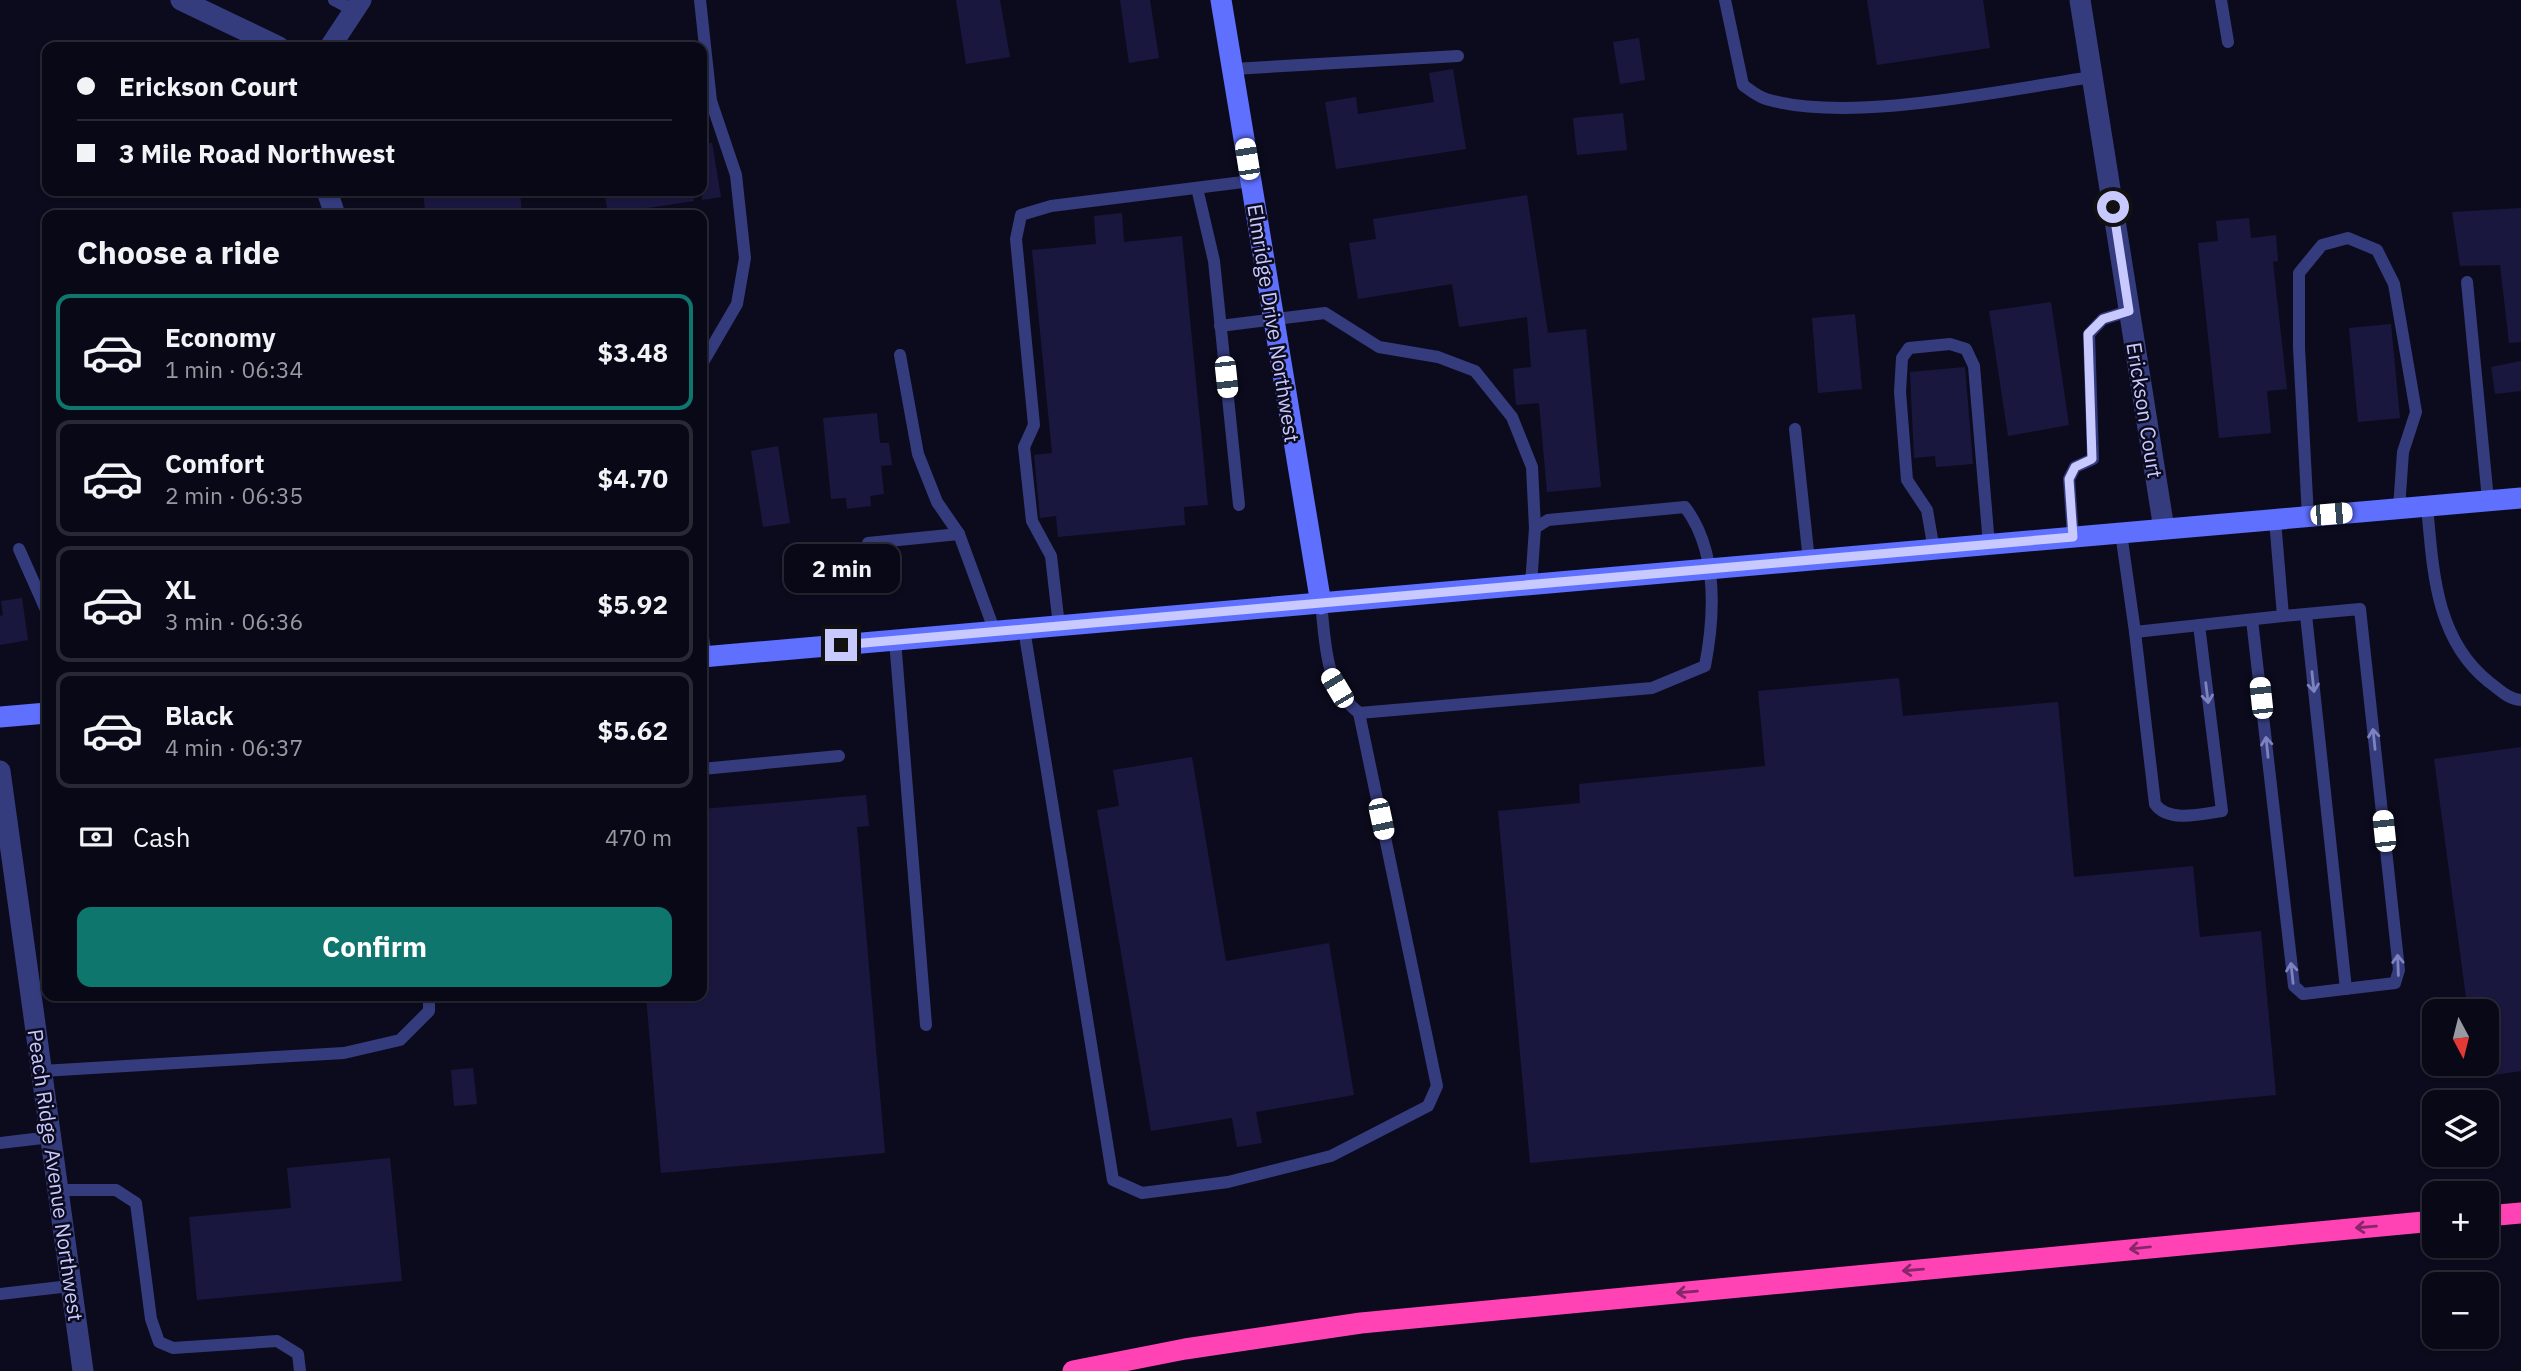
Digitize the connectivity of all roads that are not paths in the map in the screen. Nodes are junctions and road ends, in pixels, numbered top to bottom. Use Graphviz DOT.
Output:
graph roads {
  1 [pos="181,0"];
  2 [pos="334,0"];
  3 [pos="700,0"];
  4 [pos="1221,0"];
  5 [pos="1726,0"];
  6 [pos="2080,0"];
  7 [pos="2221,0"];
  8 [pos="357,5"];
  9 [pos="269,42"];
  10 [pos="333,42"];
  11 [pos="705,42"];
  12 [pos="2228,42"];
  13 [pos="1458,56"];
  14 [pos="707,59"];
  15 [pos="1233,69"];
  16 [pos="2092,77"];
  17 [pos="1251,181"];
  18 [pos="1197,188"];
  19 [pos="2467,282"];
  20 [pos="2129,311"];
  21 [pos="1274,321"];
  22 [pos="1220,326"];
  23 [pos="707,355"];
  24 [pos="900,355"];
  25 [pos="1795,429"];
  26 [pos="2521,498"];
  27 [pos="2488,500"];
  28 [pos="1238,505"];
  29 [pos="2427,506"];
  30 [pos="2399,508"];
  31 [pos="2308,517"];
  32 [pos="2275,520"];
  33 [pos="1535,528"];
  34 [pos="2164,529"];
  35 [pos="2121,533"];
  36 [pos="959,534"];
  37 [pos="2073,537"];
  38 [pos="868,543"];
  39 [pos="1989,545"];
  40 [pos="19,549"];
  41 [pos="1934,550"];
  42 [pos="1809,561"];
  43 [pos="1710,569"];
  44 [pos="1531,585"];
  45 [pos="42,601"];
  46 [pos="1321,604"];
  47 [pos="2306,615"];
  48 [pos="2283,616"];
  49 [pos="2252,620"];
  50 [pos="2199,625"];
  51 [pos="1059,626"];
  52 [pos="1024,629"];
  53 [pos="995,632"];
  54 [pos="2135,632"];
  55 [pos="895,640"];
  56 [pos="707,657"];
  57 [pos="2521,700"];
  58 [pos="1359,712"];
  59 [pos="42,713"];
  60 [pos="0,717"];
  61 [pos="839,756"];
  62 [pos="707,769"];
  63 [pos="0,771"];
  64 [pos="2346,989"];
  65 [pos="429,1001"];
  66 [pos="926,1025"];
  67 [pos="42,1071"];
  68 [pos="51,1137"];
  69 [pos="0,1143"];
  70 [pos="58,1190"];
  71 [pos="2521,1213"];
  72 [pos="2499,1215"];
  73 [pos="2422,1222"];
  74 [pos="70,1286"];
  75 [pos="0,1294"];
  76 [pos="83,1371"];
  77 [pos="300,1371"];
  78 [pos="1073,1371"];
  1 -- 9 [label="street"];
  2 -- 8 [label="lane"];
  3 -- 11 [label="lane"];
  4 -- 15 [label="main road, Elmridge Drive Northwest"];
  5 -- 16 [label="lane"];
  6 -- 16 [label="street, Erickson Court"];
  7 -- 12 [label="lane"];
  8 -- 10 [label="street"];
  13 -- 15 [label="lane"];
  14 -- 23 [label="lane"];
  15 -- 17 [label="main road, Elmridge Drive Northwest"];
  16 -- 20 [label="street, Erickson Court"];
  17 -- 18 [label="lane"];
  17 -- 21 [label="main road, Elmridge Drive Northwest"];
  18 -- 22 [label="lane"];
  18 -- 51 [label="lane"];
  19 -- 27 [label="lane"];
  20 -- 34 [label="street, Erickson Court"];
  20 -- 37 [label="lane"];
  21 -- 22 [label="lane"];
  21 -- 33 [label="lane"];
  21 -- 46 [label="main road, Elmridge Drive Northwest"];
  22 -- 28 [label="lane"];
  24 -- 36 [label="lane"];
  25 -- 42 [label="lane"];
  26 -- 27 [label="main road"];
  27 -- 29 [label="main road"];
  29 -- 30 [label="main road"];
  29 -- 57 [label="lane"];
  30 -- 31 [label="main road"];
  30 -- 31 [label="lane"];
  31 -- 32 [label="main road"];
  32 -- 34 [label="main road"];
  32 -- 48 [label="lane"];
  33 -- 43 [label="lane"];
  33 -- 44 [label="lane"];
  34 -- 35 [label="main road"];
  35 -- 37 [label="main road"];
  35 -- 54 [label="lane"];
  36 -- 38 [label="lane"];
  36 -- 53 [label="lane"];
  37 -- 39 [label="main road"];
  39 -- 41 [label="main road"];
  39 -- 41 [label="lane"];
  40 -- 45 [label="lane"];
  41 -- 42 [label="main road"];
  42 -- 43 [label="main road"];
  43 -- 44 [label="main road"];
  43 -- 58 [label="lane"];
  44 -- 46 [label="main road"];
  46 -- 51 [label="main road"];
  46 -- 58 [label="lane"];
  47 -- 48 [label="lane"];
  47 -- 64 [label="lane, one-way"];
  64 -- 47 [label="lane, one-way"];
  48 -- 49 [label="lane"];
  49 -- 50 [label="lane"];
  64 -- 49 [label="lane, one-way"];
  50 -- 54 [label="lane"];
  50 -- 54 [label="lane, one-way"];
  51 -- 52 [label="main road"];
  52 -- 53 [label="main road"];
  52 -- 58 [label="lane"];
  53 -- 55 [label="main road"];
  55 -- 56 [label="main road"];
  55 -- 66 [label="lane"];
  59 -- 60 [label="main road"];
  61 -- 62 [label="lane"];
  63 -- 67 [label="street, Peach Ridge Avenue Northwest"];
  65 -- 67 [label="lane"];
  67 -- 68 [label="street, Peach Ridge Avenue Northwest"];
  68 -- 69 [label="lane"];
  68 -- 70 [label="street, Peach Ridge Avenue Northwest"];
  70 -- 74 [label="street, Peach Ridge Avenue Northwest"];
  70 -- 77 [label="lane"];
  71 -- 72 [label="highway"];
  73 -- 78 [label="highway, one-way"];
  74 -- 75 [label="lane"];
  74 -- 76 [label="street, Peach Ridge Avenue Northwest"];
}
